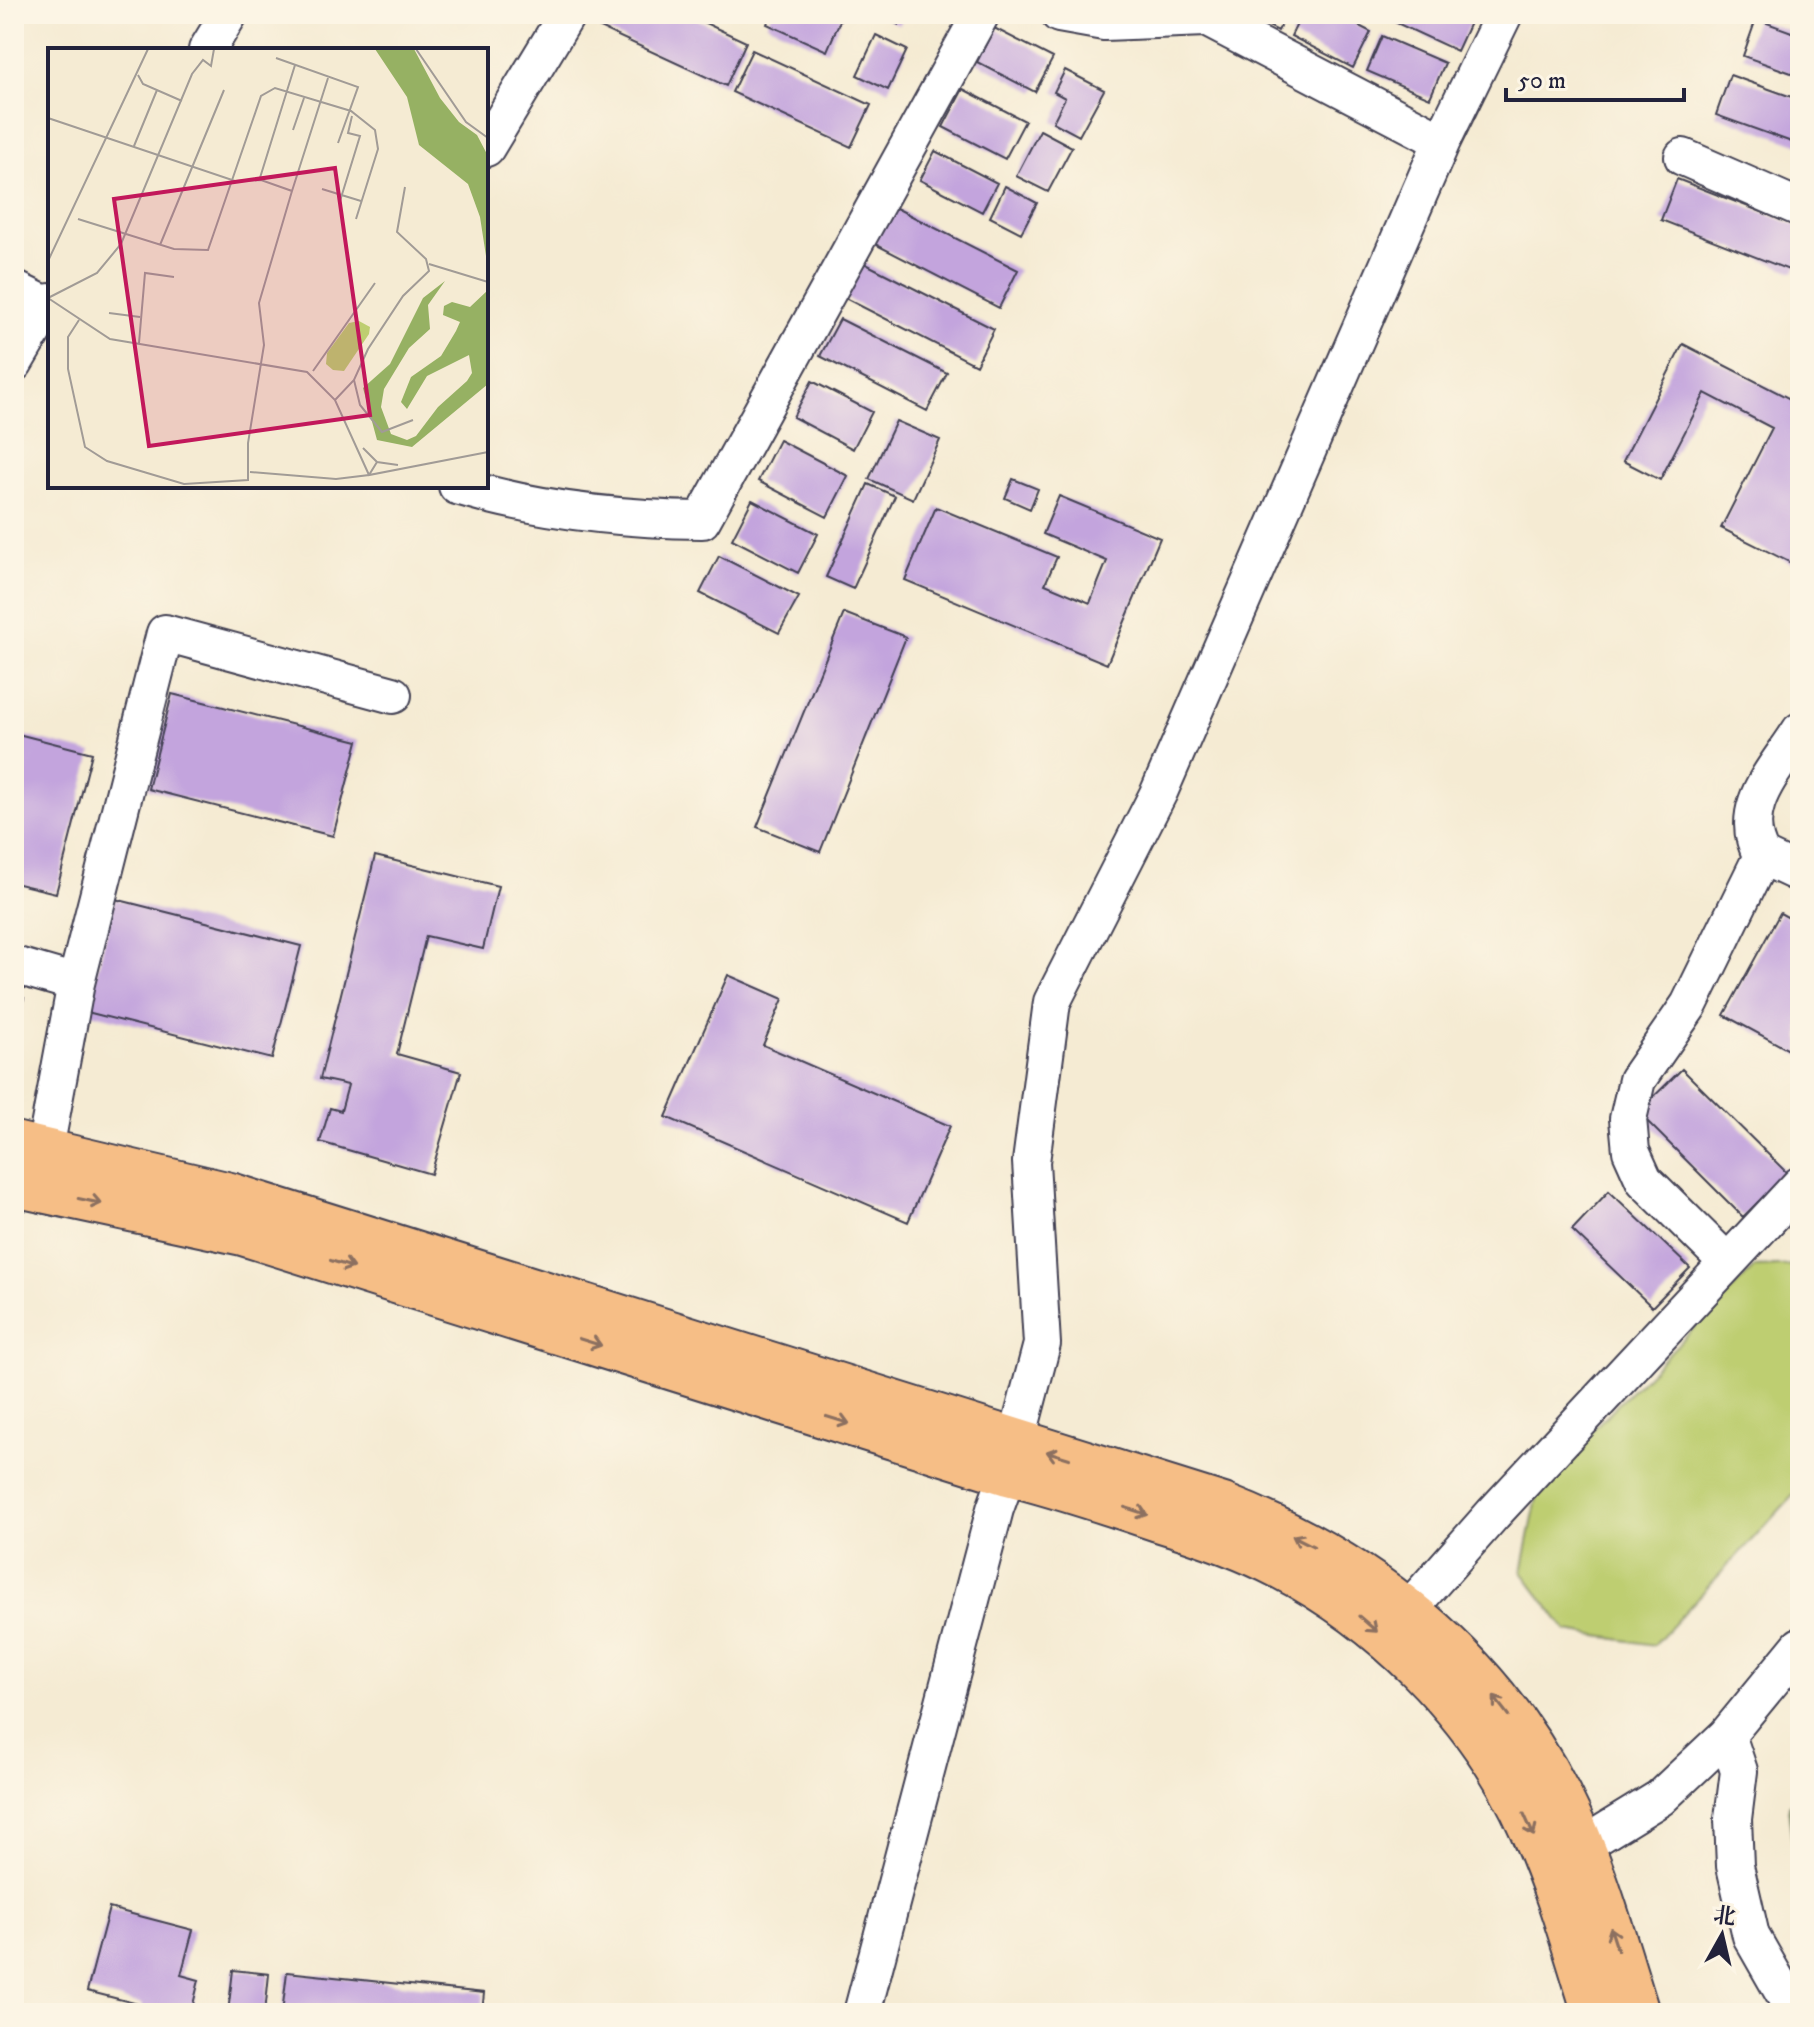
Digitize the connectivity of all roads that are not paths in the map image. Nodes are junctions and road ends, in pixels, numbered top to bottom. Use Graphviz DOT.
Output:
graph roads {
  1 [pos="229,14"];
  2 [pos="567,14"];
  3 [pos="981,14"];
  4 [pos="1059,14"];
  5 [pos="1504,14"];
  6 [pos="1189,16"];
  7 [pos="208,48"];
  8 [pos="1442,141"];
  9 [pos="488,145"];
  10 [pos="1683,157"];
  11 [pos="1800,208"];
  12 [pos="14,289"];
  13 [pos="48,305"];
  14 [pos="48,307"];
  15 [pos="14,363"];
  16 [pos="465,488"];
  17 [pos="393,695"];
  18 [pos="1800,731"];
  19 [pos="1762,856"];
  20 [pos="1800,874"];
  21 [pos="14,965"];
  22 [pos="76,983"];
  23 [pos="28,1167"];
  24 [pos="1800,1185"];
  25 [pos="1727,1262"];
  26 [pos="1012,1457"];
  27 [pos="1408,1610"];
  28 [pos="1800,1646"];
  29 [pos="1727,1735"];
  30 [pos="1564,1857"];
  31 [pos="862,2013"];
  32 [pos="1595,2013"];
  33 [pos="1637,2013"];
  34 [pos="1795,2013"];
  1 -- 7 [label="street"];
  2 -- 9 [label="street"];
  3 -- 16 [label="street"];
  4 -- 6 [label="street"];
  5 -- 8 [label="street"];
  6 -- 8 [label="street"];
  8 -- 26 [label="street"];
  10 -- 11 [label="street"];
  12 -- 13 [label="street"];
  14 -- 15 [label="street"];
  17 -- 22 [label="street"];
  18 -- 19 [label="street"];
  19 -- 20 [label="street"];
  19 -- 25 [label="street"];
  21 -- 22 [label="street"];
  22 -- 23 [label="street"];
  23 -- 26 [label="main road"];
  24 -- 25 [label="street"];
  25 -- 27 [label="street"];
  27 -- 26 [label="main road, one-way"];
  26 -- 30 [label="main road, one-way"];
  26 -- 31 [label="street"];
  30 -- 27 [label="main road, one-way"];
  28 -- 29 [label="street"];
  29 -- 30 [label="street"];
  29 -- 34 [label="street"];
  30 -- 32 [label="main road"];
  33 -- 30 [label="main road, one-way"];
}
